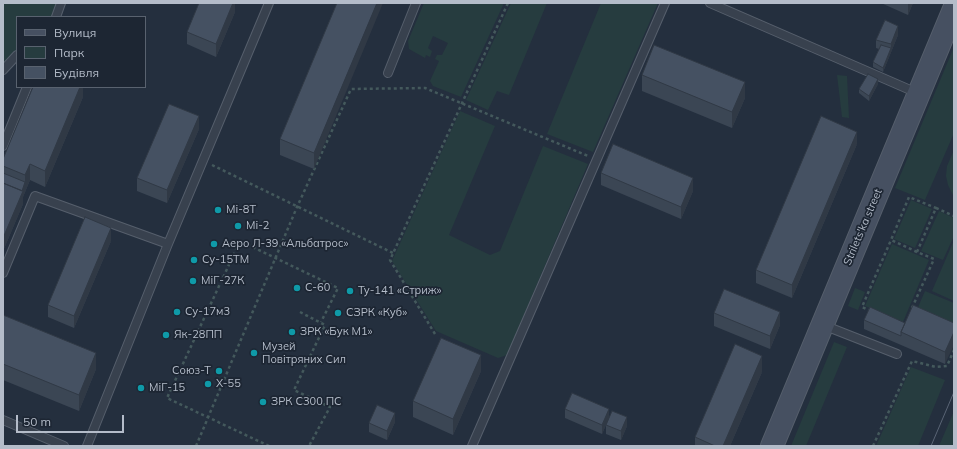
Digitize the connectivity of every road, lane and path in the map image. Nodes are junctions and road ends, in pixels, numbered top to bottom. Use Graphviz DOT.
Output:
graph roads {
  1 [pos="61,3"];
  2 [pos="270,3"];
  3 [pos="416,3"];
  4 [pos="508,3"];
  5 [pos="665,3"];
  6 [pos="710,3"];
  7 [pos="954,9"];
  8 [pos="56,16"];
  9 [pos="16,57"];
  10 [pos="3,70"];
  11 [pos="388,73"];
  12 [pos="27,88"];
  13 [pos="908,89"];
  14 [pos="462,104"];
  15 [pos="3,146"];
  16 [pos="597,160"];
  17 [pos="203,161"];
  18 [pos="297,207"];
  19 [pos="936,208"];
  20 [pos="954,216"];
  21 [pos="891,240"];
  22 [pos="168,244"];
  23 [pos="917,252"];
  24 [pos="393,253"];
  25 [pos="276,258"];
  26 [pos="3,273"];
  27 [pos="300,312"];
  28 [pos="910,312"];
  29 [pos="876,313"];
  30 [pos="321,322"];
  31 [pos="822,324"];
  32 [pos="435,334"];
  33 [pos="954,350"];
  34 [pos="897,354"];
  35 [pos="208,417"];
  36 [pos="3,420"];
  37 [pos="64,446"];
  38 [pos="87,446"];
  39 [pos="196,446"];
  40 [pos="270,446"];
  41 [pos="310,446"];
  42 [pos="472,446"];
  43 [pos="772,446"];
  44 [pos="873,446"];
  1 -- 8 [label="lane"];
  2 -- 17 [label="lane"];
  3 -- 11 [label="lane"];
  4 -- 14 [label="path"];
  5 -- 16 [label="lane"];
  6 -- 13 [label="lane"];
  7 -- 31 [label="main road, Strilets'ka street"];
  9 -- 10 [label="lane"];
  12 -- 15 [label="lane"];
  14 -- 16 [label="path"];
  14 -- 18 [label="path"];
  14 -- 24 [label="path"];
  16 -- 42 [label="lane"];
  17 -- 18 [label="path"];
  17 -- 22 [label="lane"];
  18 -- 24 [label="path"];
  18 -- 25 [label="path"];
  19 -- 20 [label="path"];
  19 -- 21 [label="path"];
  19 -- 23 [label="path"];
  21 -- 23 [label="path"];
  21 -- 29 [label="path"];
  22 -- 26 [label="lane"];
  22 -- 38 [label="lane"];
  23 -- 28 [label="path"];
  24 -- 32 [label="path"];
  25 -- 30 [label="path"];
  25 -- 35 [label="path"];
  25 -- 35 [label="path"];
  27 -- 30 [label="path"];
  30 -- 41 [label="path"];
  31 -- 34 [label="lane"];
  31 -- 43 [label="main road, Strilets'ka street"];
  33 -- 44 [label="path"];
  35 -- 39 [label="path"];
  35 -- 40 [label="path"];
  36 -- 37 [label="lane"];
}
